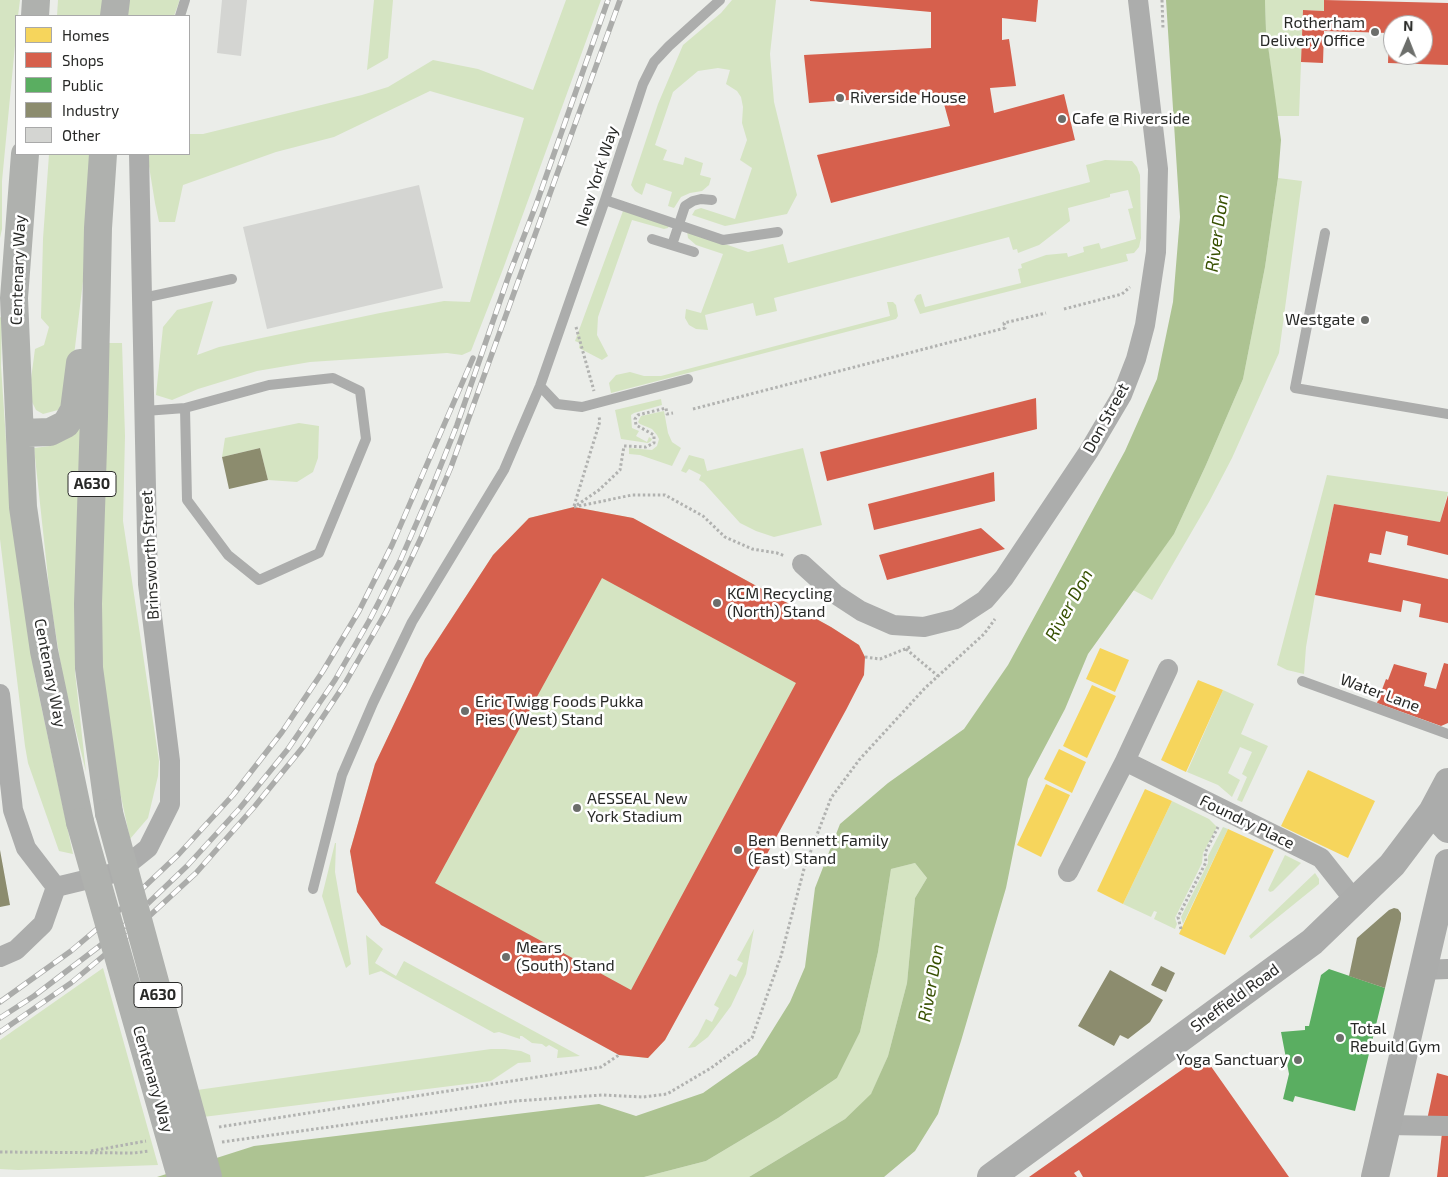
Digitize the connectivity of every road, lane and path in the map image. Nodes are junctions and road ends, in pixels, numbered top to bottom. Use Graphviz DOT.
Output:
graph roads {
  1 [pos="36,0"];
  2 [pos="116,0"];
  3 [pos="185,0"];
  4 [pos="720,0"];
  5 [pos="1138,0"];
  6 [pos="1162,0"];
  7 [pos="35,15"];
  8 [pos="114,15"];
  9 [pos="180,15"];
  10 [pos="1164,37"];
  11 [pos="25,155"];
  12 [pos="103,155"];
  13 [pos="139,155"];
  14 [pos="605,200"];
  15 [pos="712,200"];
  16 [pos="678,224"];
  17 [pos="98,228"];
  18 [pos="778,232"];
  19 [pos="1325,232"];
  20 [pos="652,239"];
  21 [pos="672,245"];
  22 [pos="694,252"];
  23 [pos="1152,270"];
  24 [pos="232,279"];
  25 [pos="143,298"];
  26 [pos="7,299"];
  27 [pos="1064,309"];
  28 [pos="1046,313"];
  29 [pos="688,379"];
  30 [pos="540,386"];
  31 [pos="185,408"];
  32 [pos="693,408"];
  33 [pos="145,411"];
  34 [pos="673,413"];
  35 [pos="1448,414"];
  36 [pos="20,433"];
  37 [pos="802,564"];
  38 [pos="995,618"];
  39 [pos="906,649"];
  40 [pos="1168,669"];
  41 [pos="939,676"];
  42 [pos="1302,681"];
  43 [pos="0,694"];
  44 [pos="1448,734"];
  45 [pos="1125,760"];
  46 [pos="1448,782"];
  47 [pos="1226,811"];
  48 [pos="1440,820"];
  49 [pos="1448,863"];
  50 [pos="1068,872"];
  51 [pos="56,887"];
  52 [pos="314,889"];
  53 [pos="1355,901"];
  54 [pos="1181,929"];
  55 [pos="0,957"];
  56 [pos="1435,969"];
  57 [pos="620,1054"];
  58 [pos="1387,1125"];
  59 [pos="1448,1126"];
  60 [pos="214,1128"];
  61 [pos="148,1140"];
  62 [pos="215,1142"];
  63 [pos="151,1151"];
  64 [pos="0,1152"];
  65 [pos="83,1153"];
  66 [pos="1001,1174"];
  67 [pos="181,1177"];
  68 [pos="208,1177"];
  69 [pos="1374,1177"];
  1 -- 7 [label="main road"];
  2 -- 8 [label="main road"];
  3 -- 9 [label="lane"];
  4 -- 14 [label="lane, New York Way"];
  5 -- 23 [label="street, Don Street"];
  6 -- 10 [label="path"];
  11 -- 26 [label="main road, Centenary Way / A630"];
  12 -- 17 [label="main road, Centenary Way / A630"];
  13 -- 25 [label="street, Brinsworth Street"];
  14 -- 16 [label="lane"];
  14 -- 30 [label="lane, New York Way"];
  15 -- 16 [label="lane"];
  16 -- 18 [label="lane"];
  16 -- 21 [label="lane"];
  17 -- 36 [label="main road, A630"];
  17 -- 68 [label="main road, Centenary Way / A630, bridge"];
  19 -- 35 [label="lane"];
  20 -- 21 [label="lane"];
  21 -- 22 [label="lane"];
  23 -- 27 [label="path"];
  23 -- 37 [label="street, Don Street"];
  24 -- 25 [label="lane"];
  25 -- 33 [label="street, Brinsworth Street"];
  26 -- 36 [label="main road, Centenary Way / A630"];
  28 -- 32 [label="path"];
  29 -- 30 [label="lane"];
  30 -- 52 [label="lane, New York Way"];
  31 -- 31 [label="lane"];
  31 -- 33 [label="lane"];
  33 -- 51 [label="street, Brinsworth Street"];
  34 -- 37 [label="path"];
  36 -- 67 [label="main road, Centenary Way / A630, bridge"];
  38 -- 41 [label="path"];
  39 -- 41 [label="path"];
  40 -- 45 [label="street"];
  41 -- 62 [label="path"];
  42 -- 44 [label="lane, Water Lane"];
  43 -- 51 [label="street"];
  45 -- 47 [label="street, Foundry Place"];
  45 -- 50 [label="street"];
  46 -- 48 [label="street"];
  47 -- 53 [label="street, Foundry Place"];
  47 -- 54 [label="path"];
  48 -- 53 [label="street, Sheffield Road"];
  49 -- 56 [label="street"];
  51 -- 55 [label="street"];
  53 -- 66 [label="street, Sheffield Road"];
  56 -- 58 [label="street"];
  57 -- 60 [label="path"];
  58 -- 59 [label="street"];
  58 -- 69 [label="street"];
  61 -- 65 [label="path"];
  63 -- 65 [label="path"];
  64 -- 65 [label="path"];
}
